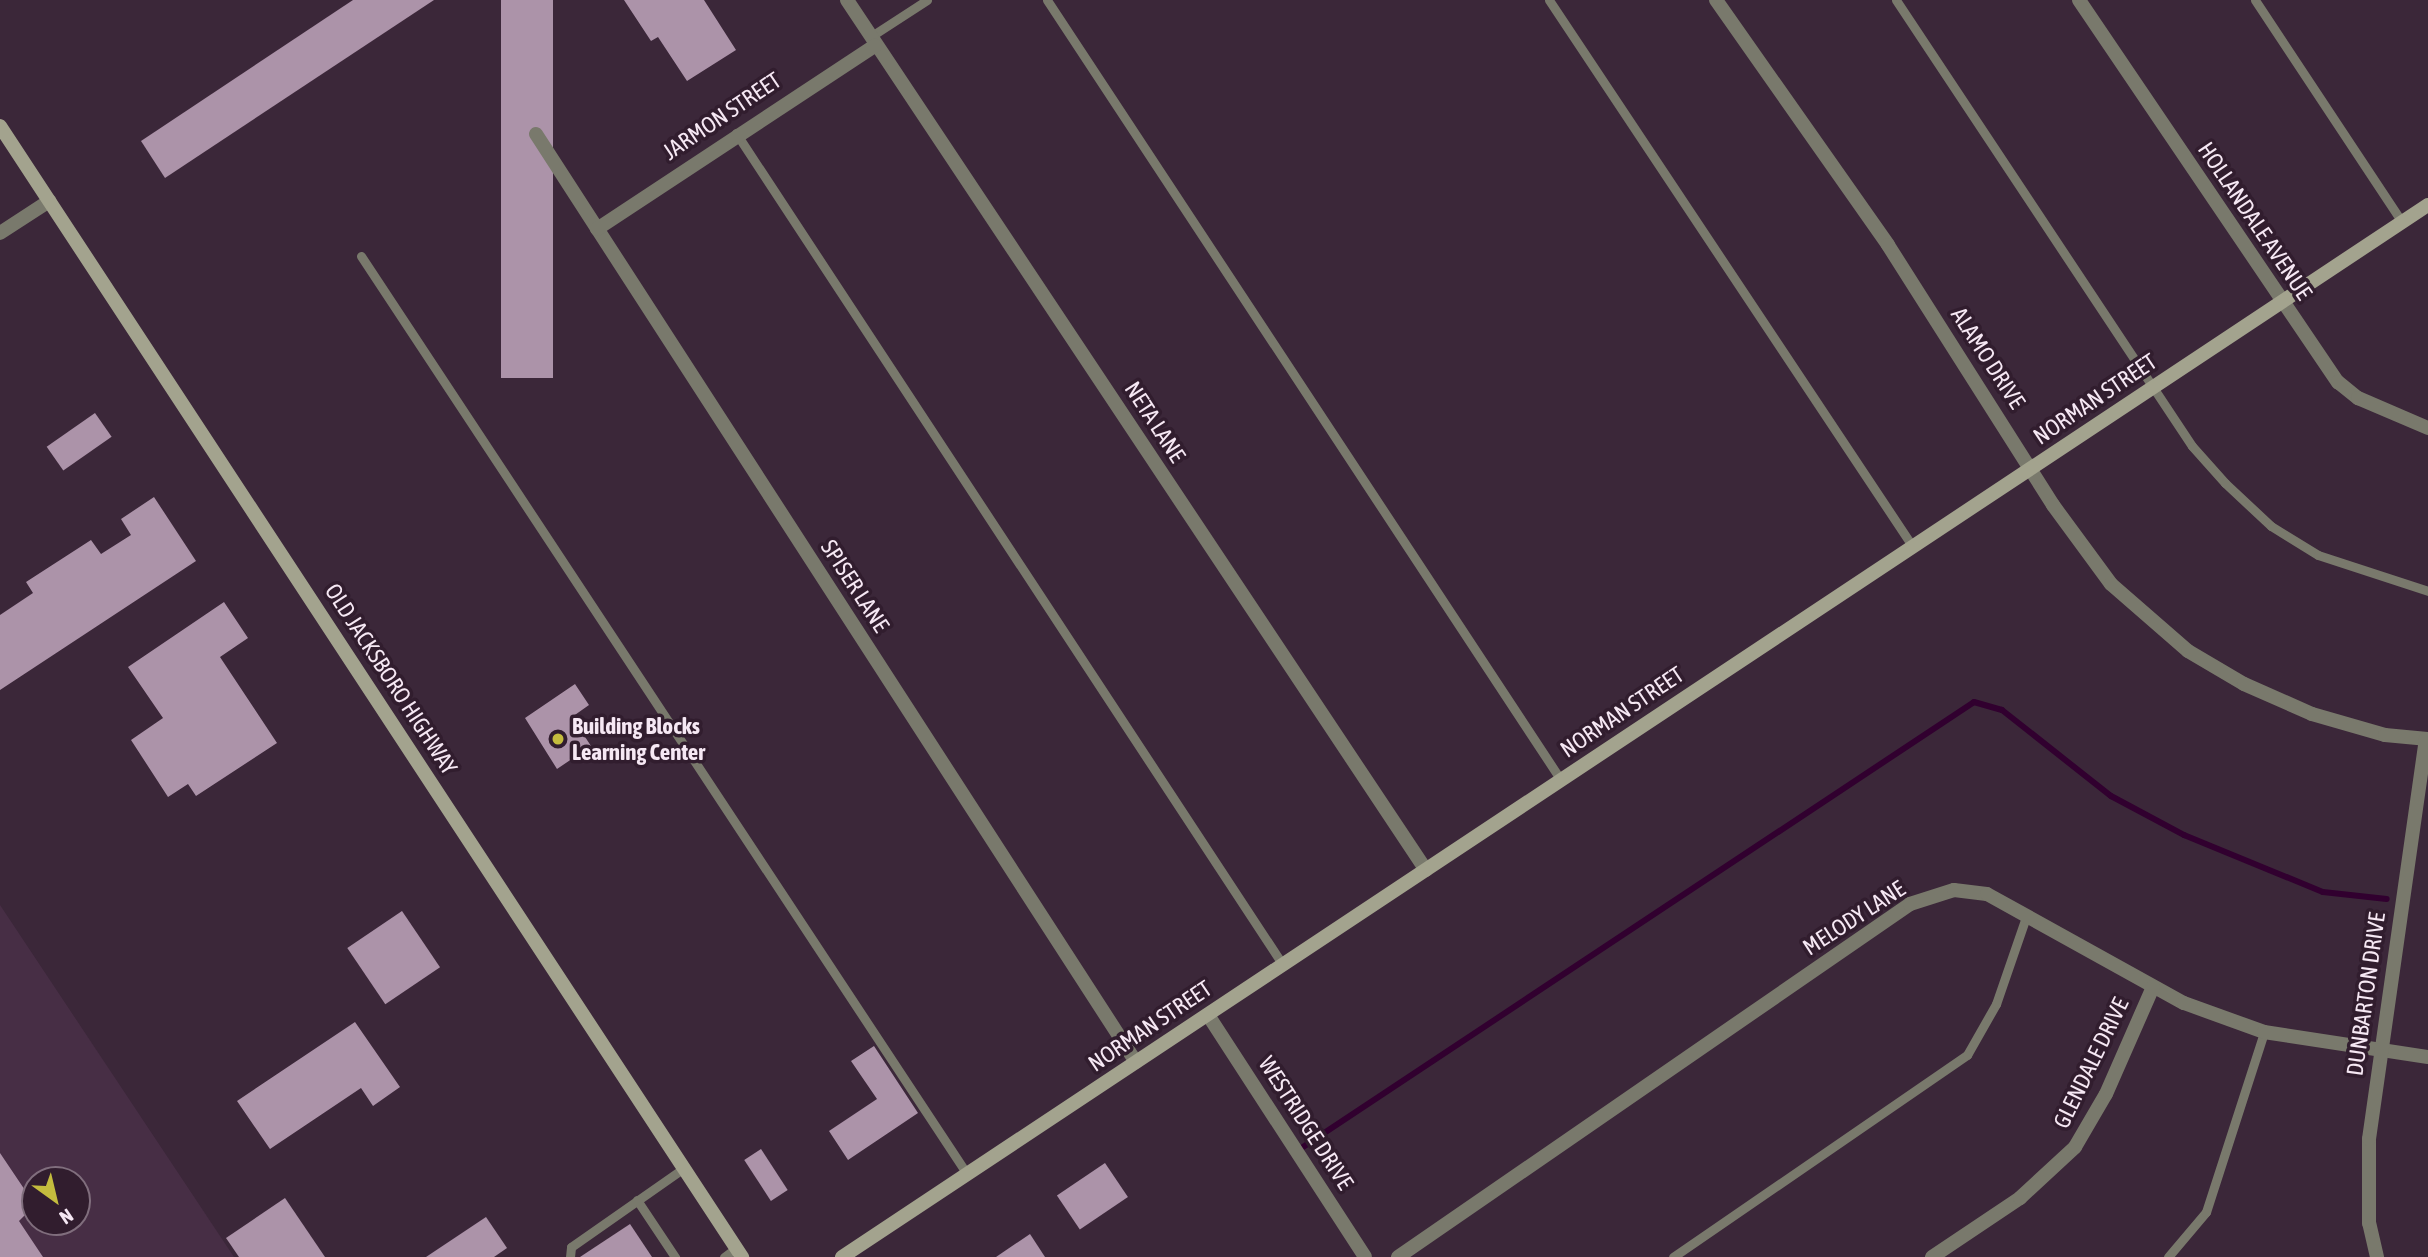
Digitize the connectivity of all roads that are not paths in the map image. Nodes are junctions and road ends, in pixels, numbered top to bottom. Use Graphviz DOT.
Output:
graph roads {
  1 [pos="847,0"];
  2 [pos="927,0"];
  3 [pos="1047,0"];
  4 [pos="1549,0"];
  5 [pos="1716,0"];
  6 [pos="1896,0"];
  7 [pos="2080,0"];
  8 [pos="2255,0"];
  9 [pos="872,41"];
  10 [pos="0,126"];
  11 [pos="736,133"];
  12 [pos="536,134"];
  13 [pos="49,201"];
  14 [pos="2428,205"];
  15 [pos="2402,222"];
  16 [pos="597,229"];
  17 [pos="0,233"];
  18 [pos="361,256"];
  19 [pos="2282,302"];
  20 [pos="2153,388"];
  21 [pos="2428,428"];
  22 [pos="2032,468"];
  23 [pos="1913,547"];
  24 [pos="2428,591"];
  25 [pos="2427,739"];
  26 [pos="1561,780"];
  27 [pos="1426,870"];
  28 [pos="2027,914"];
  29 [pos="1283,965"];
  30 [pos="2153,987"];
  31 [pos="1208,1015"];
  32 [pos="2264,1032"];
  33 [pos="2380,1050"];
  34 [pos="2428,1057"];
  35 [pos="1136,1062"];
  36 [pos="684,1168"];
  37 [pos="967,1174"];
  38 [pos="637,1200"];
  39 [pos="734,1254"];
  40 [pos="570,1257"];
  41 [pos="675,1257"];
  42 [pos="842,1257"];
  43 [pos="1365,1257"];
  44 [pos="1398,1257"];
  45 [pos="1673,1257"];
  46 [pos="1932,1257"];
  47 [pos="2168,1257"];
  48 [pos="2377,1257"];
  1 -- 9 [label="street, NETA LANE"];
  2 -- 9 [label="lane"];
  3 -- 26 [label="lane"];
  4 -- 23 [label="lane"];
  5 -- 22 [label="street, ALAMO DRIVE"];
  6 -- 20 [label="lane"];
  7 -- 19 [label="street, HOLLANDALE AVENUE"];
  8 -- 15 [label="lane"];
  9 -- 11 [label="street, JARMON STREET"];
  9 -- 27 [label="street, NETA LANE"];
  10 -- 13 [label="street, OLD JACKSBORO HIGHWAY"];
  11 -- 16 [label="street, JARMON STREET"];
  11 -- 29 [label="lane"];
  12 -- 16 [label="street, SPISER LANE"];
  13 -- 17 [label="street"];
  13 -- 36 [label="street, OLD JACKSBORO HIGHWAY"];
  14 -- 15 [label="street, NORMAN STREET"];
  15 -- 19 [label="street, NORMAN STREET"];
  16 -- 35 [label="street, SPISER LANE"];
  18 -- 37 [label="lane"];
  19 -- 20 [label="street, NORMAN STREET"];
  19 -- 21 [label="street, HOLLANDALE AVENUE"];
  20 -- 22 [label="street, NORMAN STREET"];
  20 -- 24 [label="lane"];
  22 -- 23 [label="street, NORMAN STREET"];
  22 -- 25 [label="street, ALAMO DRIVE"];
  23 -- 26 [label="street, NORMAN STREET"];
  25 -- 33 [label="street, DUNBARTON DRIVE"];
  26 -- 27 [label="street, NORMAN STREET"];
  27 -- 29 [label="street, NORMAN STREET"];
  28 -- 30 [label="street, MELODY LANE"];
  28 -- 44 [label="street, MELODY LANE"];
  28 -- 45 [label="lane"];
  29 -- 31 [label="street, NORMAN STREET"];
  30 -- 32 [label="street, MELODY LANE"];
  30 -- 46 [label="street, GLENDALE DRIVE"];
  31 -- 35 [label="street, NORMAN STREET"];
  31 -- 43 [label="street, WESTRIDGE DRIVE"];
  32 -- 33 [label="street, MELODY LANE"];
  32 -- 47 [label="lane"];
  33 -- 34 [label="street, MELODY LANE"];
  33 -- 48 [label="street, DUNBARTON DRIVE"];
  35 -- 37 [label="street, NORMAN STREET"];
  36 -- 38 [label="lane"];
  36 -- 39 [label="street, OLD JACKSBORO HIGHWAY"];
  37 -- 42 [label="street, NORMAN STREET"];
  38 -- 40 [label="lane"];
  38 -- 41 [label="lane"];
}
